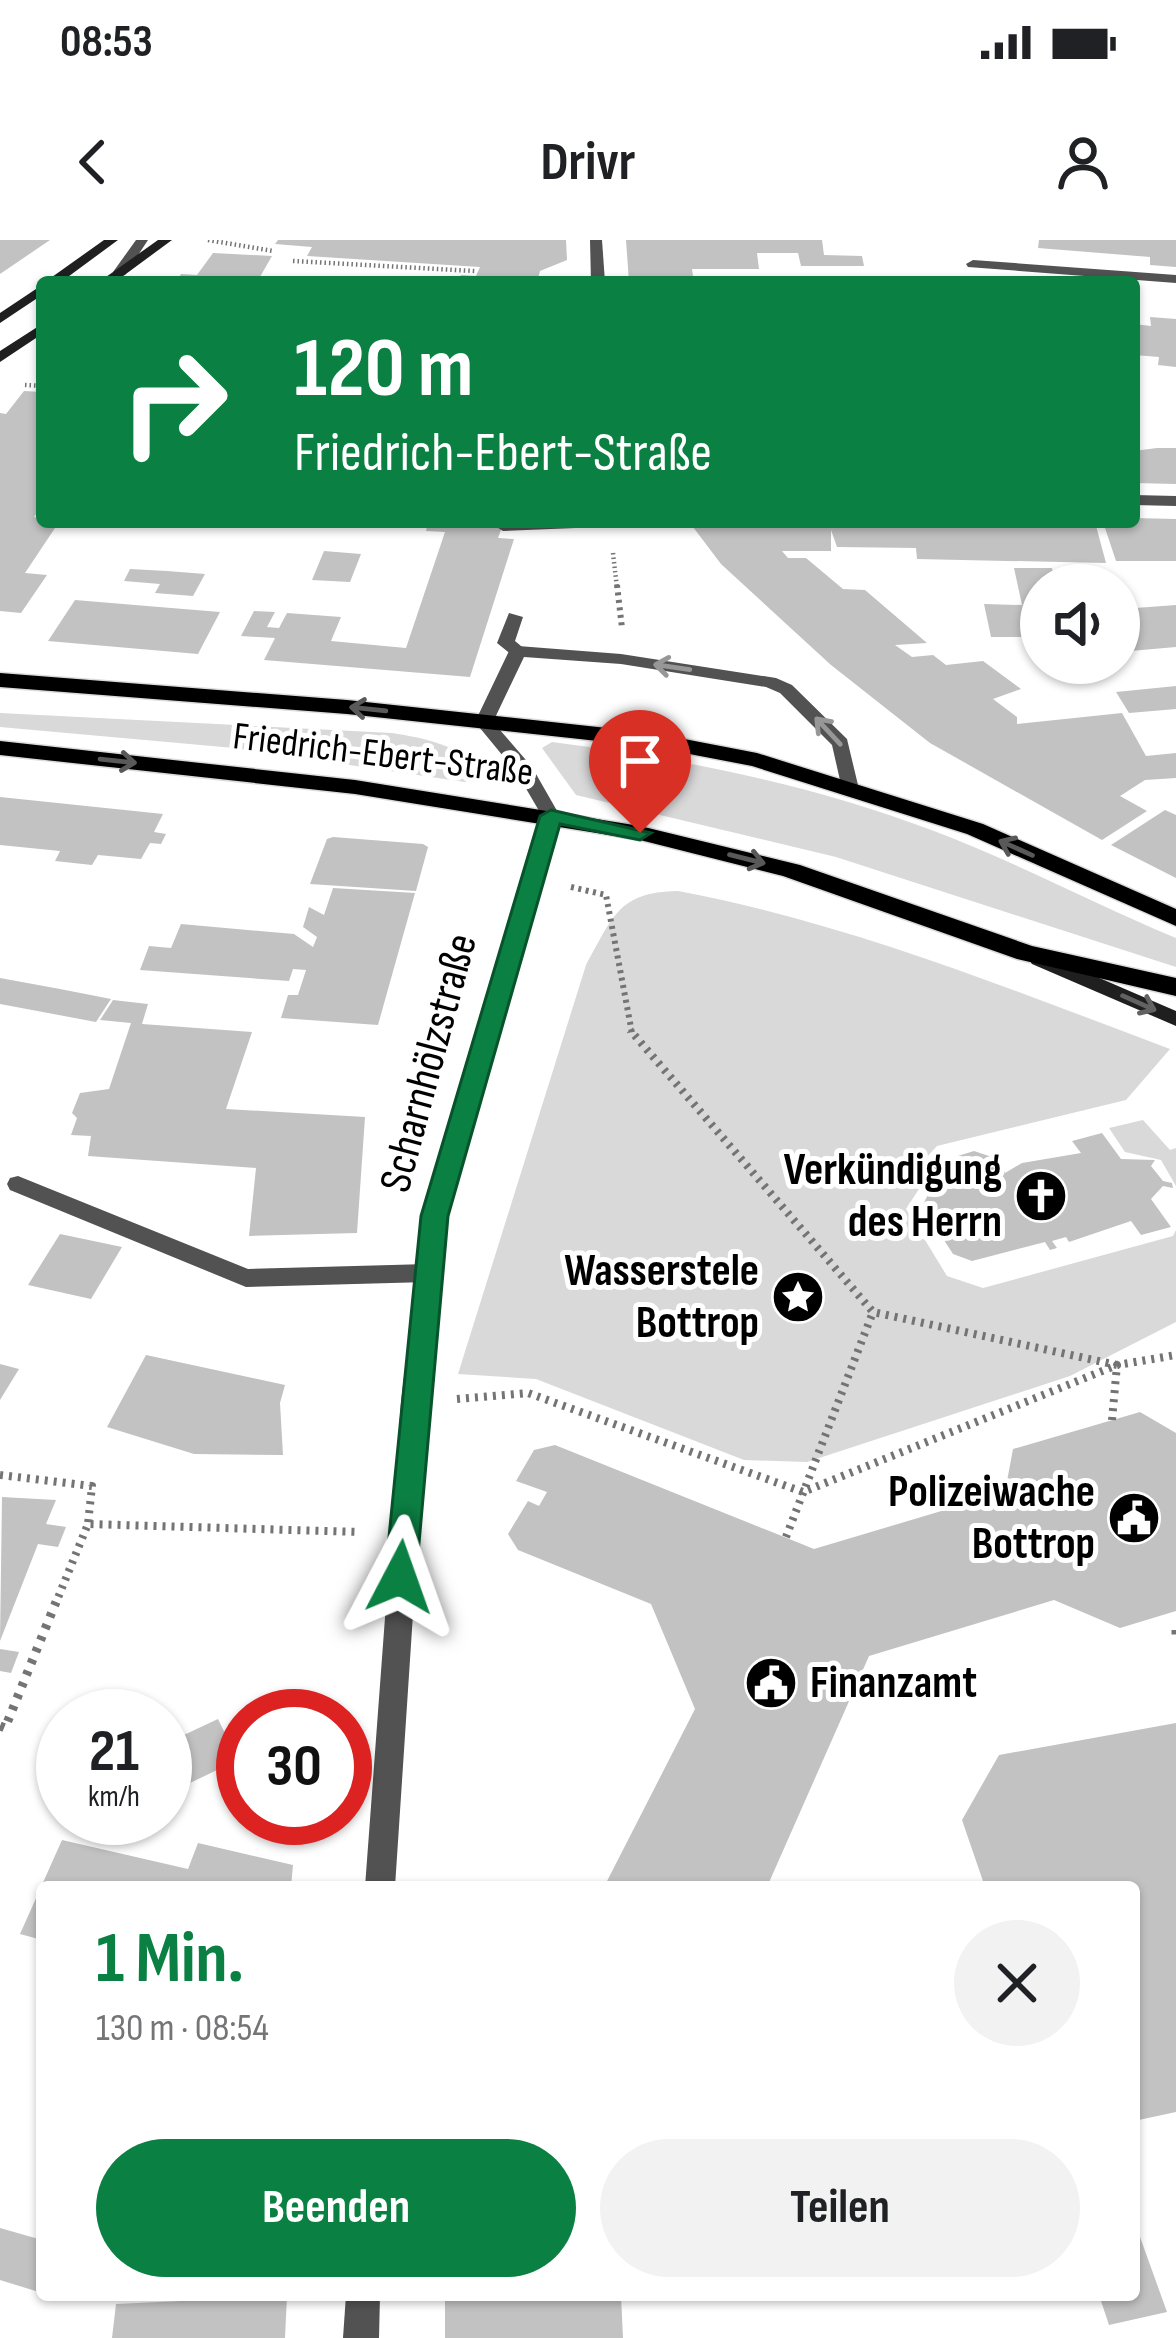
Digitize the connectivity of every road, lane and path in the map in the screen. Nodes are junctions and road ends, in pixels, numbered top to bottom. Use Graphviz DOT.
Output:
graph roads {
  1 [pos="112,240"];
  2 [pos="142,240"];
  3 [pos="166,240"];
  4 [pos="208,240"];
  5 [pos="596,240"];
  6 [pos="273,251"];
  7 [pos="293,261"];
  8 [pos="973,264"];
  9 [pos="475,271"];
  10 [pos="120,272"];
  11 [pos="61,276"];
  12 [pos="114,276"];
  13 [pos="598,276"];
  14 [pos="1135,276"];
  15 [pos="1140,276"];
  16 [pos="1176,279"];
  17 [pos="36,293"];
  18 [pos="0,319"];
  19 [pos="36,332"];
  20 [pos="0,358"];
  21 [pos="1140,500"];
  22 [pos="1176,501"];
  23 [pos="515,616"];
  24 [pos="518,651"];
  25 [pos="0,680"];
  26 [pos="484,722"];
  27 [pos="0,748"];
  28 [pos="849,785"];
  29 [pos="551,816"];
  30 [pos="531,879"];
  31 [pos="1176,918"];
  32 [pos="1026,953"];
  33 [pos="1176,987"];
  34 [pos="1176,1019"];
  35 [pos="18,1184"];
  36 [pos="428,1273"];
  37 [pos="873,1312"];
  38 [pos="1176,1355"];
  39 [pos="1117,1365"];
  40 [pos="413,1402"];
  41 [pos="1112,1420"];
  42 [pos="0,1475"];
  43 [pos="803,1492"];
  44 [pos="88,1524"];
  45 [pos="404,1534"];
  46 [pos="786,1537"];
  47 [pos="0,1726"];
  48 [pos="380,1881"];
  49 [pos="363,2301"];
  50 [pos="361,2338"];
  1 -- 11 [label="main road"];
  2 -- 10 [label="street"];
  3 -- 10 [label="main road"];
  4 -- 6 [label="path"];
  5 -- 13 [label="street"];
  7 -- 9 [label="path"];
  8 -- 14 [label="street"];
  10 -- 12 [label="main road"];
  15 -- 16 [label="street"];
  17 -- 18 [label="main road"];
  19 -- 20 [label="main road"];
  21 -- 22 [label="street"];
  23 -- 24 [label="street"];
  24 -- 26 [label="street"];
  28 -- 24 [label="street, one-way"];
  26 -- 25 [label="main road, Friedrich-Ebert-Straße, one-way"];
  26 -- 28 [label="main road, Friedrich-Ebert-Straße"];
  26 -- 29 [label="street"];
  27 -- 29 [label="main road, Friedrich-Ebert-Straße, one-way"];
  31 -- 28 [label="main road, Friedrich-Ebert-Straße, one-way"];
  29 -- 30 [label="street, Scharnhölzstraße"];
  29 -- 32 [label="main road, Friedrich-Ebert-Straße, one-way"];
  30 -- 36 [label="street, Scharnhölzstraße"];
  30 -- 37 [label="path"];
  32 -- 33 [label="main road, Friedrich-Ebert-Straße"];
  32 -- 34 [label="main road, one-way"];
  35 -- 36 [label="street"];
  36 -- 40 [label="street, Scharnhölzstraße"];
  37 -- 39 [label="path"];
  37 -- 43 [label="path"];
  38 -- 39 [label="path"];
  39 -- 41 [label="path"];
  39 -- 43 [label="path"];
  40 -- 43 [label="path"];
  40 -- 45 [label="street, Scharnhölzstraße"];
  42 -- 44 [label="path"];
  43 -- 46 [label="path"];
  44 -- 45 [label="path"];
  44 -- 47 [label="path"];
  45 -- 48 [label="street, Scharnhölzstraße"];
  49 -- 50 [label="street"];
}
